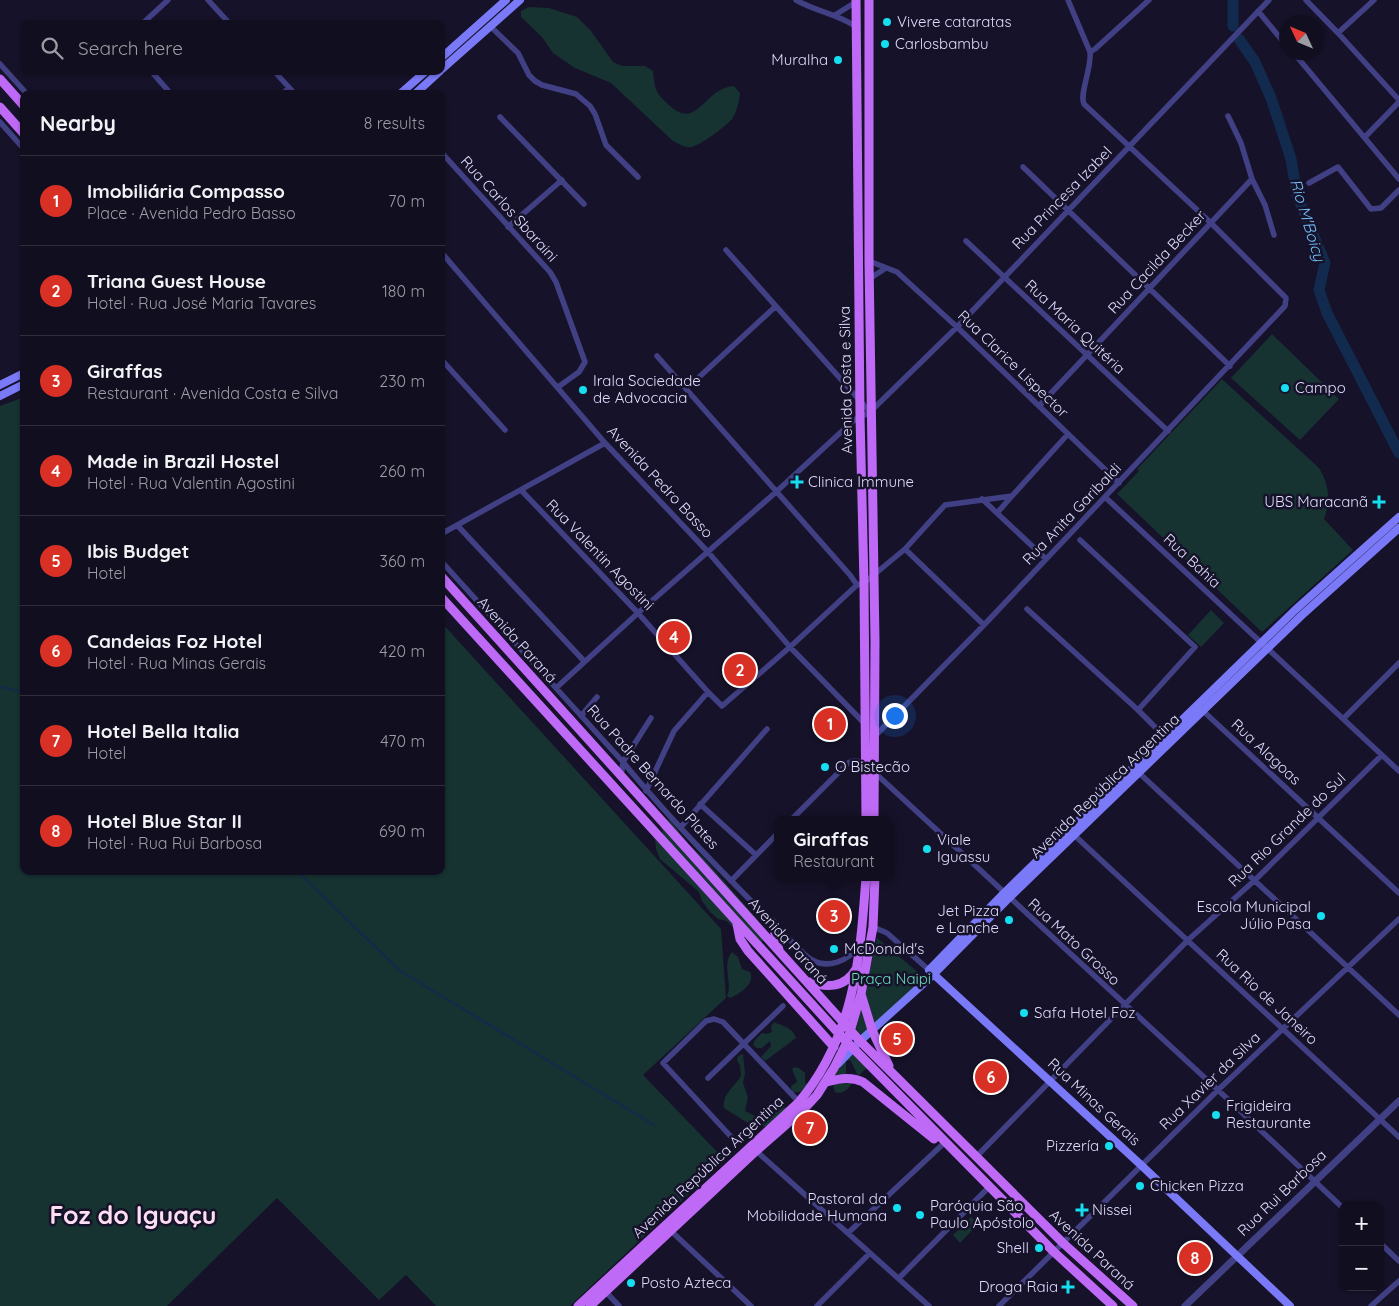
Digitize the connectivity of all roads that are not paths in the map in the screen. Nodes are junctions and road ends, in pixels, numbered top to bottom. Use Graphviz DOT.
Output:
graph roads {
  1 [pos="168,0"];
  2 [pos="208,0"];
  3 [pos="506,0"];
  4 [pos="796,0"];
  5 [pos="869,0"];
  6 [pos="1068,0"];
  7 [pos="1149,0"];
  8 [pos="1269,0"];
  9 [pos="1306,0"];
  10 [pos="1374,0"];
  11 [pos="517,1"];
  12 [pos="856,1"];
  13 [pos="1258,11"];
  14 [pos="835,15"];
  15 [pos="146,20"];
  16 [pos="226,20"];
  17 [pos="490,26"];
  18 [pos="855,26"];
  19 [pos="1338,33"];
  20 [pos="1279,36"];
  21 [pos="1090,52"];
  22 [pos="445,54"];
  23 [pos="1300,60"];
  24 [pos="0,64"];
  25 [pos="445,67"];
  26 [pos="154,75"];
  27 [pos="278,75"];
  28 [pos="421,75"];
  29 [pos="436,75"];
  30 [pos="0,79"];
  31 [pos="411,84"];
  32 [pos="289,88"];
  33 [pos="23,90"];
  34 [pos="167,90"];
  35 [pos="287,90"];
  36 [pos="404,90"];
  37 [pos="414,90"];
  38 [pos="419,90"];
  39 [pos="1399,101"];
  40 [pos="20,102"];
  41 [pos="0,108"];
  42 [pos="1228,116"];
  43 [pos="500,117"];
  44 [pos="0,122"];
  45 [pos="20,130"];
  46 [pos="1365,138"];
  47 [pos="20,144"];
  48 [pos="1130,146"];
  49 [pos="445,156"];
  50 [pos="1022,167"];
  51 [pos="638,177"];
  52 [pos="1252,179"];
  53 [pos="1399,179"];
  54 [pos="562,180"];
  55 [pos="1309,183"];
  56 [pos="1399,190"];
  57 [pos="584,204"];
  58 [pos="1067,211"];
  59 [pos="1211,223"];
  60 [pos="508,227"];
  61 [pos="1274,235"];
  62 [pos="966,241"];
  63 [pos="726,250"];
  64 [pos="445,256"];
  65 [pos="869,261"];
  66 [pos="886,268"];
  67 [pos="1003,277"];
  68 [pos="869,279"];
  69 [pos="1149,289"];
  70 [pos="776,306"];
  71 [pos="957,327"];
  72 [pos="1086,354"];
  73 [pos="657,356"];
  74 [pos="445,362"];
  75 [pos="1230,366"];
  76 [pos="20,375"];
  77 [pos="697,379"];
  78 [pos="0,386"];
  79 [pos="20,386"];
  80 [pos="558,387"];
  81 [pos="0,396"];
  82 [pos="860,399"];
  83 [pos="1039,406"];
  84 [pos="870,412"];
  85 [pos="860,417"];
  86 [pos="505,430"];
  87 [pos="1168,430"];
  88 [pos="1068,434"];
  89 [pos="606,443"];
  90 [pos="1119,483"];
  91 [pos="521,490"];
  92 [pos="776,492"];
  93 [pos="1012,496"];
  94 [pos="1105,497"];
  95 [pos="982,500"];
  96 [pos="997,513"];
  97 [pos="1399,517"];
  98 [pos="456,526"];
  99 [pos="1399,528"];
  100 [pos="445,532"];
  101 [pos="1080,540"];
  102 [pos="905,549"];
  103 [pos="708,552"];
  104 [pos="1046,559"];
  105 [pos="445,565"];
  106 [pos="873,576"];
  107 [pos="445,580"];
  108 [pos="861,584"];
  109 [pos="445,601"];
  110 [pos="1027,608"];
  111 [pos="638,612"];
  112 [pos="984,625"];
  113 [pos="790,646"];
  114 [pos="1265,646"];
  115 [pos="584,661"];
  116 [pos="1399,663"];
  117 [pos="556,688"];
  118 [pos="708,692"];
  119 [pos="597,697"];
  120 [pos="1201,708"];
  121 [pos="1138,710"];
  122 [pos="581,716"];
  123 [pos="651,718"];
  124 [pos="1344,718"];
  125 [pos="866,725"];
  126 [pos="767,729"];
  127 [pos="874,737"];
  128 [pos="1165,737"];
  129 [pos="1382,755"];
  130 [pos="623,762"];
  131 [pos="865,766"];
  132 [pos="1136,770"];
  133 [pos="1399,771"];
  134 [pos="873,772"];
  135 [pos="621,776"];
  136 [pos="646,791"];
  137 [pos="700,804"];
  138 [pos="795,816"];
  139 [pos="866,816"];
  140 [pos="874,816"];
  141 [pos="1317,818"];
  142 [pos="681,826"];
  143 [pos="1072,832"];
  144 [pos="774,837"];
  145 [pos="756,855"];
  146 [pos="1255,880"];
  147 [pos="731,881"];
  148 [pos="866,881"];
  149 [pos="875,881"];
  150 [pos="1399,893"];
  151 [pos="1006,895"];
  152 [pos="1399,919"];
  153 [pos="772,922"];
  154 [pos="737,924"];
  155 [pos="873,926"];
  156 [pos="1188,940"];
  157 [pos="862,941"];
  158 [pos="779,952"];
  159 [pos="858,967"];
  160 [pos="1348,967"];
  161 [pos="932,972"];
  162 [pos="804,980"];
  163 [pos="861,994"];
  164 [pos="783,1006"];
  165 [pos="1125,1006"];
  166 [pos="1399,1015"];
  167 [pos="844,1024"];
  168 [pos="872,1030"];
  169 [pos="1283,1030"];
  170 [pos="851,1031"];
  171 [pos="840,1035"];
  172 [pos="860,1041"];
  173 [pos="743,1043"];
  174 [pos="850,1045"];
  175 [pos="834,1048"];
  176 [pos="708,1078"];
  177 [pos="897,1078"];
  178 [pos="1050,1081"];
  179 [pos="826,1082"];
  180 [pos="1218,1090"];
  181 [pos="1399,1101"];
  182 [pos="799,1102"];
  183 [pos="1380,1119"];
  184 [pos="1399,1137"];
  185 [pos="734,1140"];
  186 [pos="942,1145"];
  187 [pos="754,1148"];
  188 [pos="956,1154"];
  189 [pos="977,1156"];
  190 [pos="1141,1165"];
  191 [pos="1315,1182"];
  192 [pos="989,1187"];
  193 [pos="1339,1204"];
  194 [pos="670,1231"];
  195 [pos="848,1233"];
  196 [pos="1063,1243"];
  197 [pos="1383,1246"];
  198 [pos="1054,1252"];
  199 [pos="870,1253"];
  200 [pos="1237,1256"];
  201 [pos="1399,1261"];
  202 [pos="898,1278"];
  203 [pos="1399,1281"];
  204 [pos="603,1289"];
  205 [pos="578,1306"];
  206 [pos="590,1306"];
  207 [pos="619,1306"];
  208 [pos="751,1306"];
  209 [pos="817,1306"];
  210 [pos="929,1306"];
  211 [pos="999,1306"];
  212 [pos="1113,1306"];
  213 [pos="1133,1306"];
  214 [pos="1185,1306"];
  215 [pos="1290,1306"];
  216 [pos="1371,1306"];
  1 -- 15 [label="street"];
  2 -- 16 [label="street"];
  3 -- 22 [label="main road"];
  4 -- 14 [label="street"];
  5 -- 65 [label="main road, Avenida Costa e Silva"];
  6 -- 21 [label="street"];
  7 -- 21 [label="street"];
  8 -- 13 [label="street, Rua Princesa Izabel"];
  9 -- 19 [label="street"];
  10 -- 19 [label="street"];
  11 -- 17 [label="main road"];
  12 -- 14 [label="street"];
  12 -- 18 [label="main road, Avenida Costa e Silva"];
  13 -- 20 [label="street"];
  13 -- 48 [label="street, Rua Princesa Izabel"];
  14 -- 18 [label="street"];
  17 -- 25 [label="main road"];
  17 -- 51 [label="street"];
  18 -- 82 [label="main road, Avenida Costa e Silva"];
  19 -- 39 [label="street"];
  21 -- 48 [label="street"];
  23 -- 46 [label="street"];
  24 -- 33 [label="street"];
  26 -- 34 [label="street"];
  27 -- 32 [label="street"];
  28 -- 31 [label="main road"];
  29 -- 38 [label="main road"];
  30 -- 40 [label="main road"];
  31 -- 36 [label="main road"];
  31 -- 37 [label="main road"];
  32 -- 35 [label="street"];
  39 -- 46 [label="street"];
  41 -- 45 [label="main road"];
  42 -- 52 [label="street"];
  43 -- 54 [label="street"];
  44 -- 47 [label="street"];
  46 -- 53 [label="street"];
  48 -- 58 [label="street, Rua Princesa Izabel"];
  48 -- 59 [label="street"];
  49 -- 60 [label="street, Rua Carlos Sbaraini"];
  50 -- 58 [label="street"];
  52 -- 59 [label="street, Rua Cacilda Becker"];
  52 -- 61 [label="street"];
  54 -- 57 [label="street"];
  54 -- 60 [label="street"];
  55 -- 56 [label="street"];
  58 -- 67 [label="street, Rua Princesa Izabel"];
  58 -- 69 [label="street"];
  59 -- 69 [label="street, Rua Cacilda Becker"];
  59 -- 75 [label="street, Rua Anita Garibaldi"];
  60 -- 80 [label="street, Rua Carlos Sbaraini"];
  62 -- 67 [label="street, Rua Maria Quitéria"];
  63 -- 70 [label="street"];
  64 -- 80 [label="street, Avenida Pedro Basso"];
  65 -- 66 [label="street, Rua Clarice Lispector"];
  65 -- 68 [label="main road, Avenida Costa e Silva"];
  66 -- 68 [label="street"];
  66 -- 71 [label="street, Rua Clarice Lispector"];
  67 -- 71 [label="street, Rua Princesa Izabel"];
  67 -- 72 [label="street, Rua Maria Quitéria"];
  68 -- 84 [label="main road, Avenida Costa e Silva"];
  69 -- 72 [label="street, Rua Cacilda Becker"];
  69 -- 75 [label="street"];
  70 -- 77 [label="street"];
  70 -- 82 [label="street"];
  71 -- 83 [label="street, Rua Clarice Lispector"];
  71 -- 84 [label="street, Rua Princesa Izabel"];
  72 -- 83 [label="street, Rua Cacilda Becker"];
  72 -- 87 [label="street, Rua Maria Quitéria"];
  73 -- 92 [label="street"];
  74 -- 86 [label="street"];
  75 -- 87 [label="street, Rua Anita Garibaldi"];
  76 -- 78 [label="main road"];
  79 -- 81 [label="main road"];
  80 -- 89 [label="street, Avenida Pedro Basso"];
  82 -- 84 [label="street"];
  82 -- 85 [label="main road, Avenida Costa e Silva"];
  83 -- 88 [label="street, Rua Clarice Lispector"];
  84 -- 85 [label="street, Rua Princesa Izabel"];
  84 -- 106 [label="main road, Avenida Costa e Silva"];
  85 -- 92 [label="street, Rua Princesa Izabel"];
  85 -- 108 [label="main road, Avenida Costa e Silva"];
  87 -- 90 [label="street, Rua Anita Garibaldi"];
  88 -- 90 [label="street, Rua Clarice Lispector"];
  88 -- 93 [label="street"];
  89 -- 91 [label="street"];
  89 -- 103 [label="street, Avenida Pedro Basso"];
  90 -- 94 [label="street, Rua Anita Garibaldi"];
  91 -- 98 [label="street"];
  91 -- 111 [label="street, Rua Valentin Agostini"];
  92 -- 103 [label="street, Rua Princesa Izabel"];
  92 -- 108 [label="street"];
  93 -- 95 [label="street"];
  93 -- 96 [label="street"];
  94 -- 104 [label="street, Rua Anita Garibaldi"];
  94 -- 114 [label="street, Rua Bahia"];
  95 -- 96 [label="street"];
  95 -- 102 [label="street"];
  96 -- 104 [label="street"];
  97 -- 114 [label="main road, Avenida República Argentina"];
  98 -- 100 [label="street"];
  98 -- 115 [label="street"];
  99 -- 114 [label="main road, Avenida República Argentina"];
  101 -- 121 [label="street"];
  102 -- 106 [label="street"];
  102 -- 112 [label="street"];
  103 -- 111 [label="street, Rua Princesa Izabel"];
  103 -- 113 [label="street, Avenida Pedro Basso"];
  104 -- 112 [label="street, Rua Anita Garibaldi"];
  105 -- 117 [label="street, Rua Padre Bernardo Plates"];
  106 -- 108 [label="street"];
  106 -- 127 [label="main road, Avenida Costa e Silva"];
  107 -- 135 [label="main road, Avenida Paraná"];
  108 -- 113 [label="street"];
  108 -- 125 [label="main road, Avenida Costa e Silva"];
  109 -- 154 [label="main road, Avenida Paraná"];
  110 -- 121 [label="street"];
  111 -- 115 [label="street, Rua Princesa Izabel"];
  111 -- 118 [label="street, Rua Valentin Agostini"];
  112 -- 127 [label="street, Rua Anita Garibaldi"];
  113 -- 118 [label="street, Rua Valentin Agostini"];
  113 -- 125 [label="street, Avenida Pedro Basso"];
  114 -- 120 [label="main road, Avenida República Argentina"];
  114 -- 124 [label="street, Rua Bahia"];
  115 -- 117 [label="street, Rua Princesa Izabel"];
  116 -- 124 [label="street"];
  117 -- 122 [label="street, Rua Padre Bernardo Plates"];
  118 -- 136 [label="street"];
  119 -- 122 [label="street"];
  120 -- 128 [label="main road, Avenida República Argentina"];
  120 -- 132 [label="main road, Avenida República Argentina"];
  120 -- 141 [label="street, Rua Alagoas"];
  121 -- 128 [label="street"];
  122 -- 130 [label="street, Rua Padre Bernardo Plates"];
  123 -- 130 [label="street"];
  124 -- 129 [label="street, Rua Bahia"];
  125 -- 131 [label="main road, Avenida Costa e Silva"];
  126 -- 137 [label="street"];
  127 -- 134 [label="main road, Avenida Costa e Silva"];
  128 -- 132 [label="main road, Avenida República Argentina"];
  129 -- 133 [label="street, Rua Bahia"];
  129 -- 141 [label="street, Rua Rio Grande do Sul"];
  130 -- 135 [label="street"];
  130 -- 136 [label="street, Rua Padre Bernardo Plates"];
  131 -- 134 [label="street, Rua Mato Grosso"];
  131 -- 138 [label="street"];
  131 -- 139 [label="main road, Avenida Costa e Silva"];
  132 -- 143 [label="main road, Avenida República Argentina"];
  132 -- 146 [label="street"];
  134 -- 140 [label="main road, Avenida Costa e Silva"];
  134 -- 151 [label="street, Rua Mato Grosso"];
  135 -- 158 [label="main road, Avenida Paraná"];
  136 -- 142 [label="street, Rua Padre Bernardo Plates"];
  137 -- 142 [label="street"];
  137 -- 145 [label="street"];
  141 -- 146 [label="street, Rua Rio Grande do Sul"];
  141 -- 150 [label="street, Rua Alagoas"];
  142 -- 147 [label="street, Rua Padre Bernardo Plates"];
  143 -- 151 [label="main road, Avenida República Argentina"];
  143 -- 156 [label="street, Rua Rio de Janeiro"];
  144 -- 145 [label="street"];
  145 -- 147 [label="street"];
  146 -- 156 [label="street, Rua Rio Grande do Sul"];
  146 -- 160 [label="street"];
  147 -- 153 [label="street, Rua Padre Bernardo Plates"];
  148 -- 157 [label="main road"];
  149 -- 155 [label="main road"];
  151 -- 161 [label="main road, Avenida República Argentina"];
  151 -- 165 [label="street, Rua Mato Grosso"];
  152 -- 160 [label="street, Rua Xavier da Silva"];
  153 -- 157 [label="street, Rua Padre Bernardo Plates"];
  153 -- 158 [label="main road"];
  154 -- 171 [label="main road, Avenida Paraná"];
  154 -- 175 [label="main road"];
  155 -- 161 [label="street, Rua Minas Gerais"];
  155 -- 163 [label="main road"];
  156 -- 165 [label="street, Rua Rio Grande do Sul"];
  156 -- 169 [label="street, Rua Rio de Janeiro"];
  157 -- 159 [label="main road"];
  158 -- 162 [label="main road, Avenida Paraná"];
  159 -- 162 [label="main road"];
  159 -- 167 [label="main road"];
  160 -- 166 [label="street"];
  160 -- 169 [label="street, Rua Xavier da Silva"];
  161 -- 168 [label="main road, Avenida República Argentina"];
  161 -- 178 [label="main road, Rua Minas Gerais"];
  162 -- 167 [label="main road, Avenida Paraná"];
  163 -- 168 [label="main road"];
  163 -- 170 [label="main road"];
  164 -- 173 [label="street"];
  165 -- 178 [label="street, Rua Rio Grande do Sul"];
  165 -- 180 [label="street, Rua Mato Grosso"];
  167 -- 170 [label="main road, Avenida Paraná"];
  167 -- 171 [label="main road"];
  168 -- 172 [label="main road, Avenida República Argentina"];
  168 -- 177 [label="main road"];
  169 -- 180 [label="street, Rua Xavier da Silva"];
  169 -- 183 [label="street, Rua Rio de Janeiro"];
  170 -- 172 [label="main road, Avenida Paraná"];
  170 -- 174 [label="main road"];
  171 -- 174 [label="main road, Avenida Paraná"];
  171 -- 175 [label="main road, Avenida República Argentina"];
  172 -- 174 [label="main road, Avenida República Argentina"];
  172 -- 177 [label="main road, Avenida Paraná"];
  173 -- 176 [label="street"];
  173 -- 182 [label="street"];
  173 -- 185 [label="street"];
  174 -- 179 [label="main road, Avenida República Argentina"];
  174 -- 188 [label="main road, Avenida Paraná"];
  175 -- 182 [label="main road, Avenida República Argentina"];
  177 -- 189 [label="main road, Avenida Paraná"];
  178 -- 189 [label="street, Rua Rio Grande do Sul"];
  178 -- 190 [label="main road, Rua Minas Gerais"];
  179 -- 186 [label="main road"];
  179 -- 187 [label="main road, Avenida República Argentina"];
  180 -- 190 [label="street, Rua Xavier da Silva"];
  180 -- 191 [label="street, Rua Mato Grosso"];
  181 -- 183 [label="street, Rua Rui Barbosa"];
  182 -- 187 [label="main road, Avenida República Argentina"];
  183 -- 184 [label="street, Rua Rio de Janeiro"];
  183 -- 191 [label="street, Rua Rui Barbosa"];
  186 -- 188 [label="main road"];
  186 -- 195 [label="street"];
  187 -- 194 [label="main road, Avenida República Argentina"];
  187 -- 195 [label="street"];
  187 -- 204 [label="main road, Avenida República Argentina"];
  188 -- 192 [label="main road, Avenida Paraná"];
  189 -- 196 [label="main road, Avenida Paraná"];
  190 -- 196 [label="street, Rua Xavier da Silva"];
  190 -- 200 [label="main road, Rua Minas Gerais"];
  191 -- 193 [label="street, Rua Mato Grosso"];
  191 -- 200 [label="street, Rua Rui Barbosa"];
  192 -- 198 [label="main road, Avenida Paraná"];
  192 -- 202 [label="street"];
  194 -- 204 [label="main road, Avenida República Argentina"];
  194 -- 208 [label="street"];
  195 -- 199 [label="street"];
  196 -- 198 [label="street, Rua Xavier da Silva"];
  196 -- 213 [label="main road, Avenida Paraná"];
  197 -- 201 [label="street"];
  198 -- 211 [label="street, Rua Xavier da Silva"];
  198 -- 212 [label="main road, Avenida Paraná"];
  199 -- 202 [label="street"];
  199 -- 209 [label="street"];
  200 -- 214 [label="street, Rua Rui Barbosa"];
  200 -- 215 [label="main road, Rua Minas Gerais"];
  202 -- 210 [label="street"];
  203 -- 216 [label="street"];
  204 -- 205 [label="main road, Avenida República Argentina"];
  204 -- 206 [label="main road, Avenida República Argentina"];
  204 -- 207 [label="street"];
}
